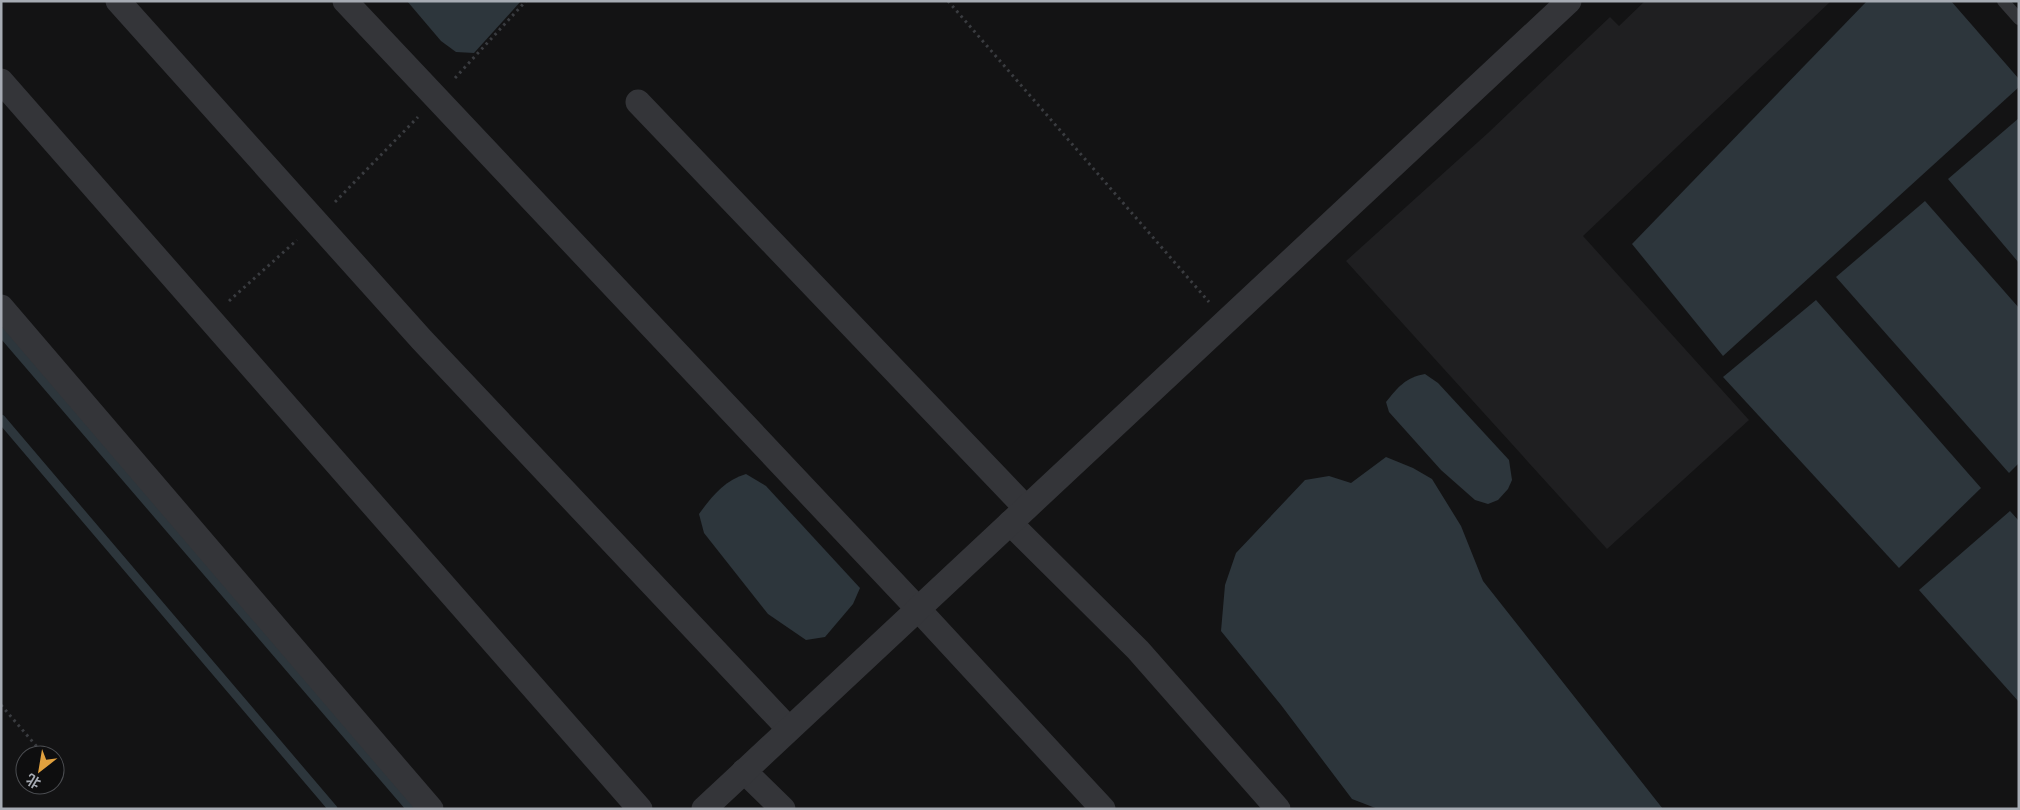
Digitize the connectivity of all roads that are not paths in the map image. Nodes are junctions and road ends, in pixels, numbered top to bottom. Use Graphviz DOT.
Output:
graph roads {
  1 [pos="118,1"];
  2 [pos="345,1"];
  3 [pos="1570,1"];
  4 [pos="2003,1"];
  5 [pos="2019,19"];
  6 [pos="1,81"];
  7 [pos="638,102"];
  8 [pos="1,307"];
  9 [pos="1018,516"];
  10 [pos="918,609"];
  11 [pos="789,729"];
  12 [pos="744,771"];
  13 [pos="431,809"];
  14 [pos="640,809"];
  15 [pos="704,809"];
  16 [pos="783,809"];
  17 [pos="1103,809"];
  18 [pos="1278,809"];
  1 -- 11 [label="street"];
  2 -- 10 [label="street"];
  3 -- 9 [label="street"];
  4 -- 5 [label="lane"];
  6 -- 14 [label="street"];
  7 -- 9 [label="street"];
  8 -- 13 [label="street"];
  9 -- 10 [label="street"];
  9 -- 18 [label="street"];
  10 -- 11 [label="street"];
  10 -- 17 [label="street"];
  11 -- 12 [label="street"];
  12 -- 15 [label="street"];
  12 -- 16 [label="street"];
}
